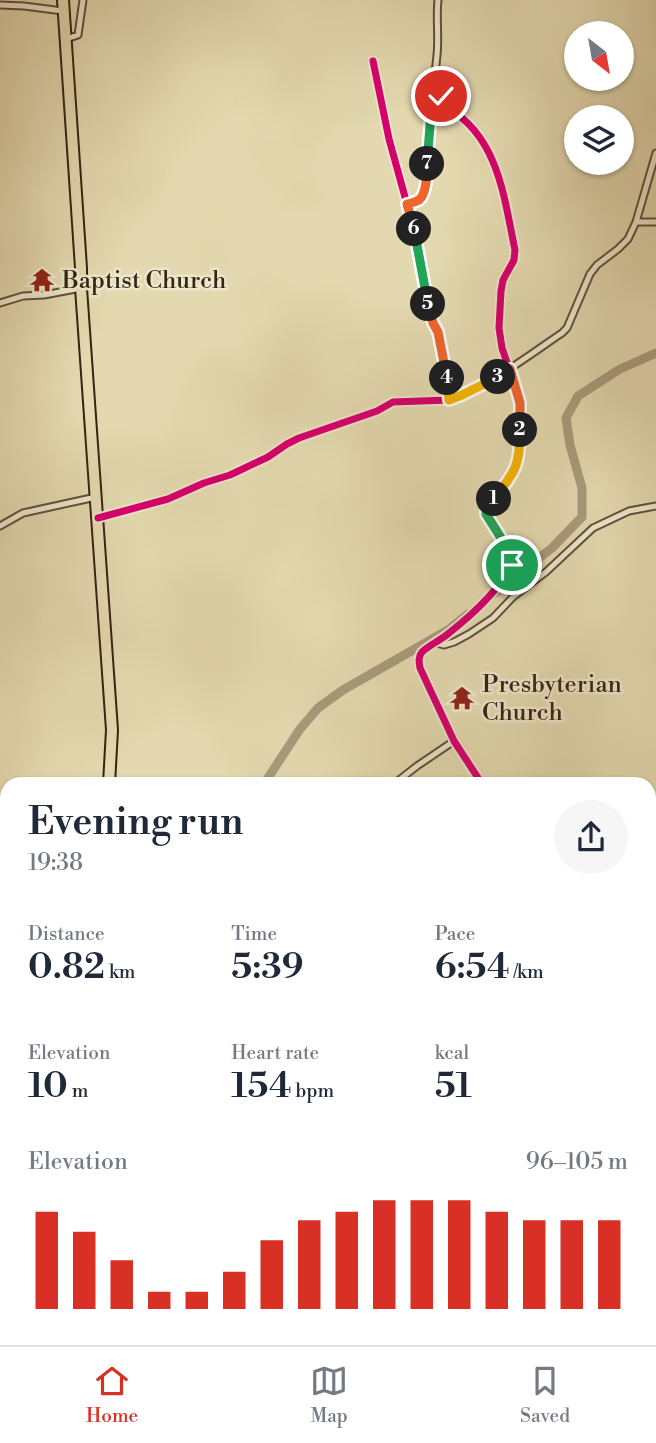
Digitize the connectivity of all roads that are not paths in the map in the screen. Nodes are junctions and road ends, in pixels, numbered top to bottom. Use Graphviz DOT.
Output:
graph roads {
  1 [pos="83,0"];
  2 [pos="438,0"];
  3 [pos="0,5"];
  4 [pos="63,6"];
  5 [pos="66,39"];
  6 [pos="373,61"];
  7 [pos="433,85"];
  8 [pos="656,153"];
  9 [pos="407,204"];
  10 [pos="636,222"];
  11 [pos="656,222"];
  12 [pos="81,288"];
  13 [pos="0,303"];
  14 [pos="510,369"];
  15 [pos="449,400"];
  16 [pos="96,496"];
  17 [pos="656,506"];
  18 [pos="98,518"];
  19 [pos="0,526"];
  20 [pos="436,643"];
  21 [pos="454,741"];
  22 [pos="109,777"];
  23 [pos="403,777"];
  24 [pos="477,777"];
  1 -- 5 [label="street"];
  2 -- 7 [label="street"];
  3 -- 4 [label="street"];
  4 -- 5 [label="highway"];
  5 -- 12 [label="highway"];
  6 -- 9 [label="street"];
  7 -- 9 [label="street"];
  7 -- 14 [label="street"];
  8 -- 10 [label="street"];
  9 -- 15 [label="street"];
  10 -- 11 [label="street"];
  10 -- 14 [label="street"];
  12 -- 13 [label="street"];
  12 -- 16 [label="highway"];
  14 -- 15 [label="street"];
  14 -- 20 [label="street"];
  15 -- 18 [label="street"];
  16 -- 18 [label="highway"];
  16 -- 19 [label="street"];
  17 -- 20 [label="street"];
  18 -- 22 [label="highway"];
  20 -- 21 [label="street"];
  21 -- 23 [label="street"];
  21 -- 24 [label="street"];
}
